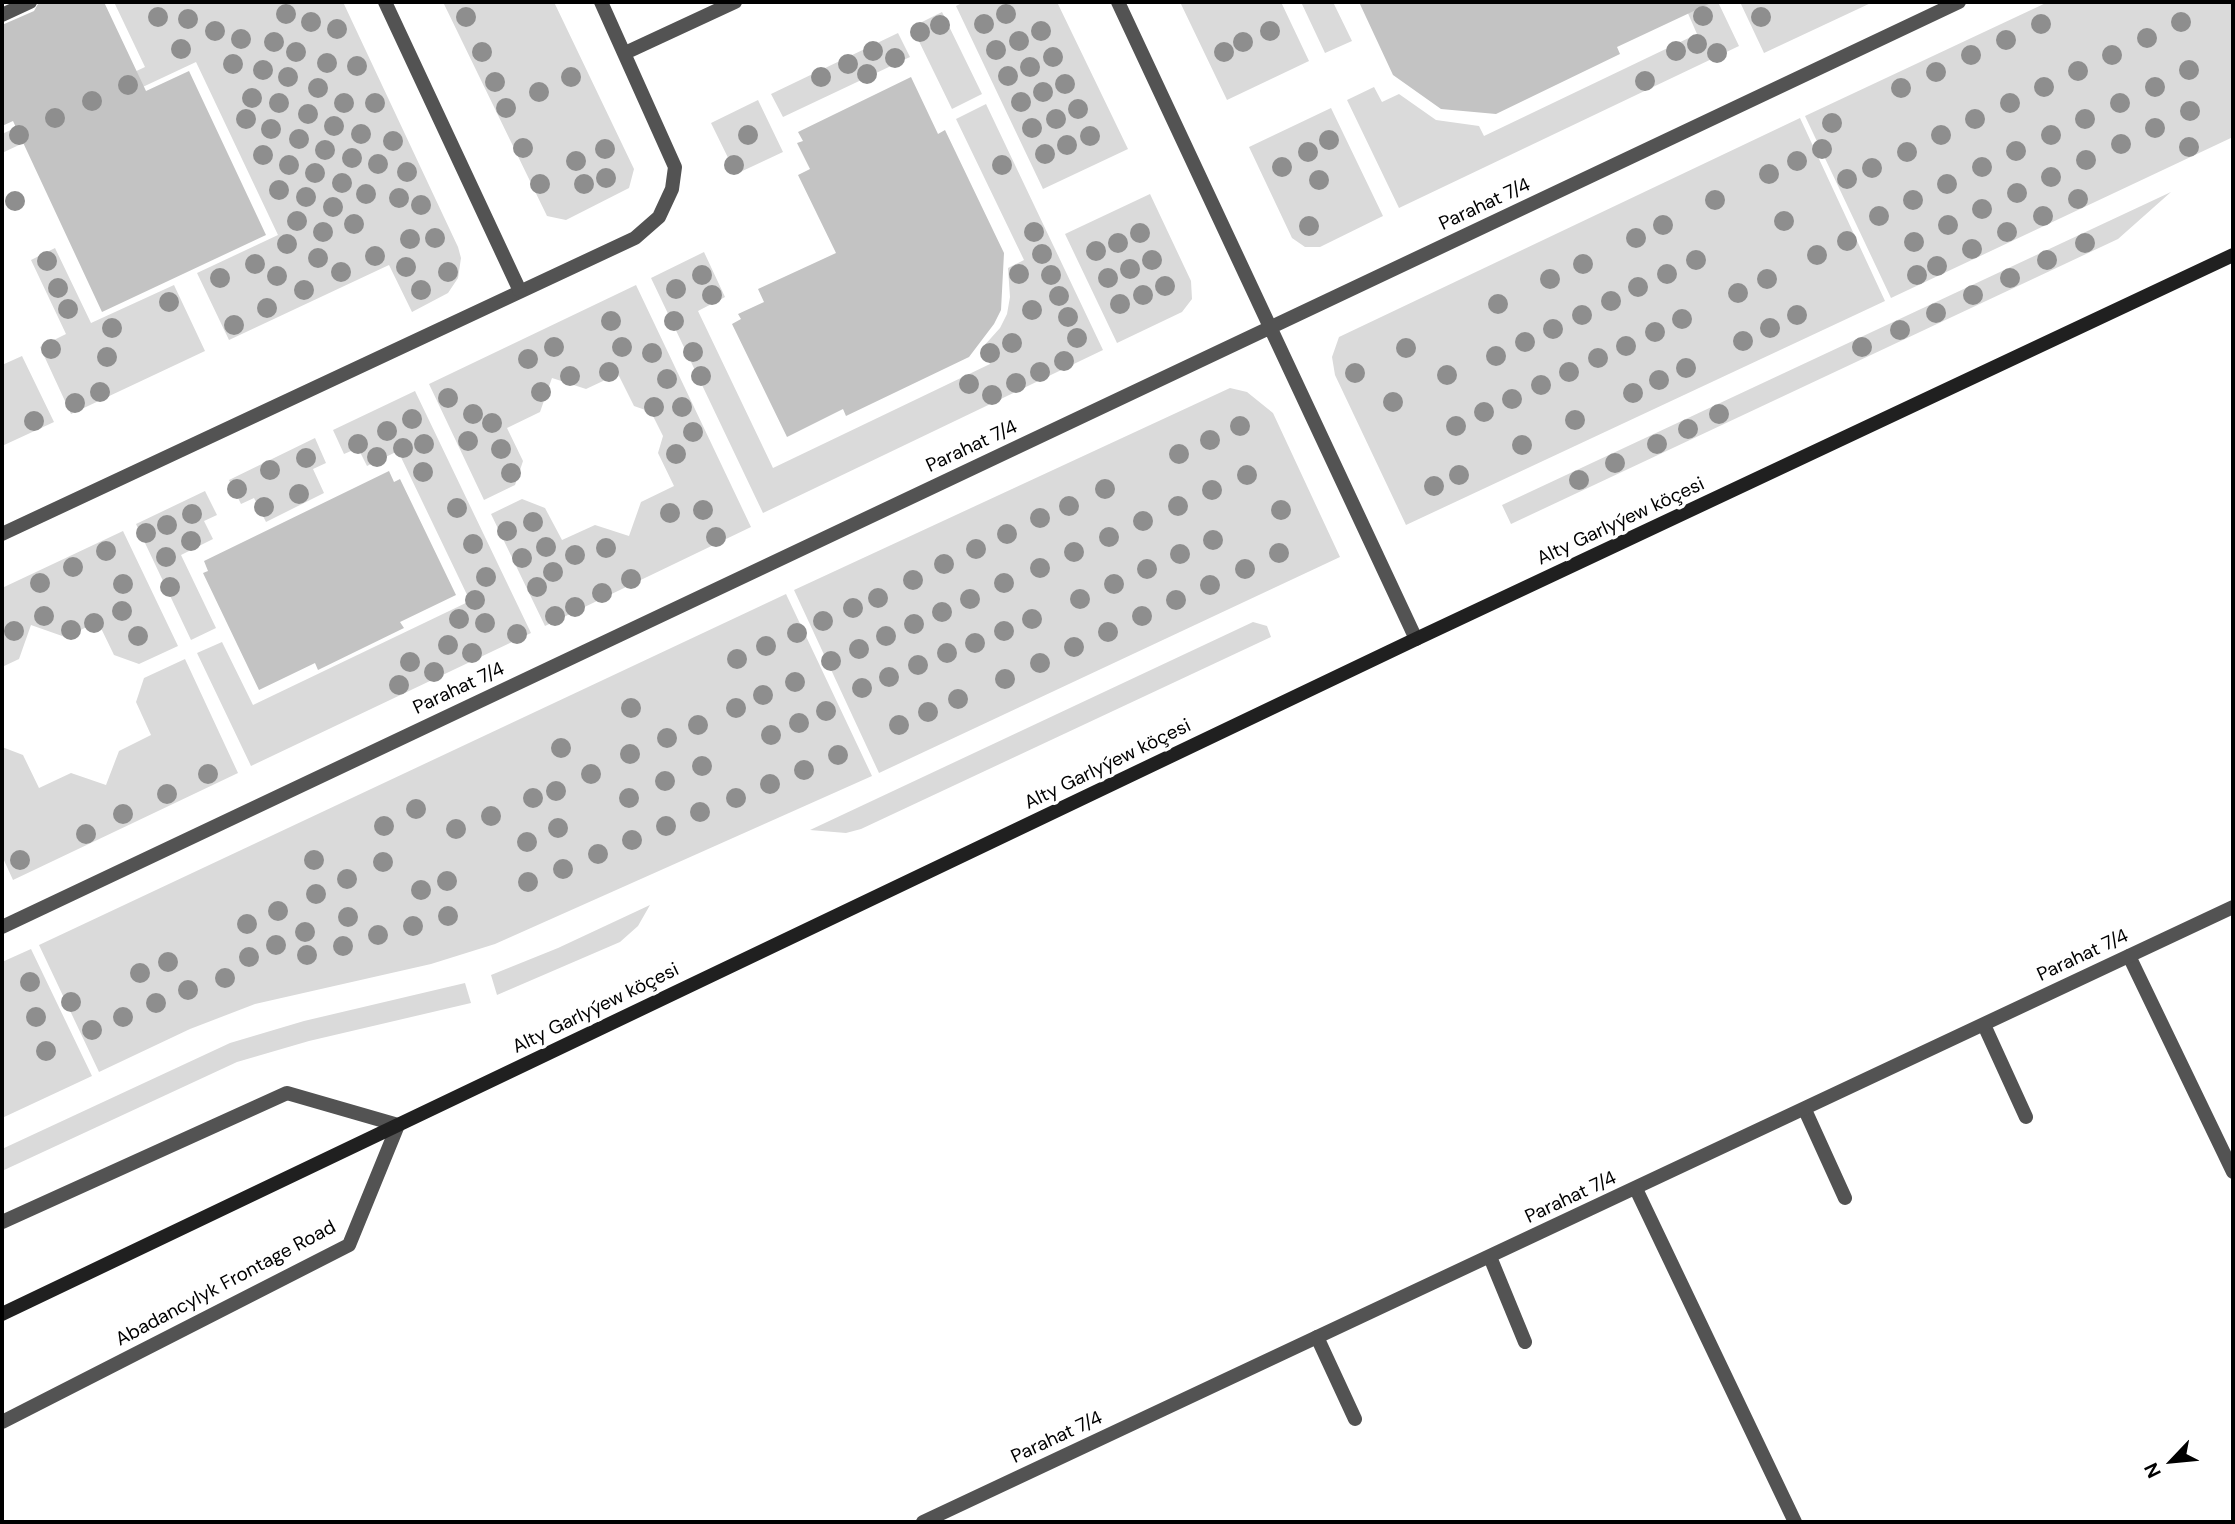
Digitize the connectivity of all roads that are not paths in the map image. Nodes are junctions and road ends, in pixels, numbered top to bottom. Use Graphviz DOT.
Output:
graph roads {
  1 [pos="30,2"];
  2 [pos="385,2"];
  3 [pos="601,2"];
  4 [pos="735,2"];
  5 [pos="1118,2"];
  6 [pos="1959,2"];
  7 [pos="2,15"];
  8 [pos="625,54"];
  9 [pos="2233,255"];
  10 [pos="520,291"];
  11 [pos="1270,327"];
  12 [pos="2,534"];
  13 [pos="1416,639"];
  14 [pos="2233,907"];
  15 [pos="2,927"];
  16 [pos="2129,956"];
  17 [pos="1984,1025"];
  18 [pos="1805,1110"];
  19 [pos="2026,1117"];
  20 [pos="398,1125"];
  21 [pos="2233,1172"];
  22 [pos="1636,1189"];
  23 [pos="1845,1198"];
  24 [pos="2,1222"];
  25 [pos="1490,1257"];
  26 [pos="2,1314"];
  27 [pos="1317,1337"];
  28 [pos="1525,1342"];
  29 [pos="1355,1419"];
  30 [pos="2,1422"];
  31 [pos="923,1522"];
  32 [pos="1795,1522"];
  1 -- 7 [label="street"];
  2 -- 10 [label="street"];
  3 -- 8 [label="street"];
  4 -- 8 [label="street"];
  5 -- 11 [label="street"];
  6 -- 11 [label="street, Parahat 7/4"];
  8 -- 10 [label="street"];
  9 -- 13 [label="street, Alty Garlyýew köçesi"];
  10 -- 12 [label="street"];
  11 -- 13 [label="street"];
  11 -- 15 [label="street, Parahat 7/4"];
  13 -- 20 [label="street, Alty Garlyýew köçesi"];
  14 -- 16 [label="street, Parahat 7/4"];
  16 -- 17 [label="street, Parahat 7/4"];
  16 -- 21 [label="street"];
  17 -- 18 [label="street, Parahat 7/4"];
  17 -- 19 [label="street"];
  18 -- 22 [label="street, Parahat 7/4"];
  18 -- 23 [label="street"];
  20 -- 24 [label="street"];
  20 -- 26 [label="street, Alty Garlyýew köçesi"];
  20 -- 30 [label="street, Abadancylyk Frontage Road"];
  22 -- 25 [label="street, Parahat 7/4"];
  22 -- 32 [label="street"];
  25 -- 27 [label="street, Parahat 7/4"];
  25 -- 28 [label="street"];
  27 -- 29 [label="street"];
  27 -- 31 [label="street, Parahat 7/4"];
}
